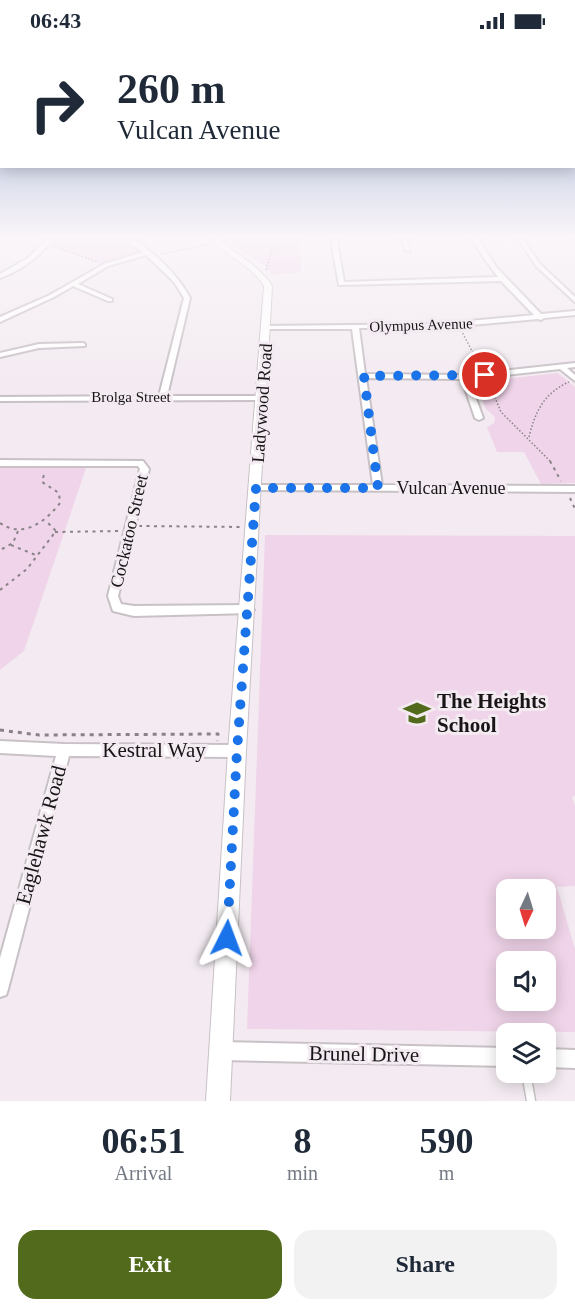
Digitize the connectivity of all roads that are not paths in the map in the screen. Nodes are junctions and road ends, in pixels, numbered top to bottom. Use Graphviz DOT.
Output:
graph roads {
  1 [pos="73,284"];
  2 [pos="74,284"];
  3 [pos="180,284"];
  4 [pos="267,284"];
  5 [pos="507,284"];
  6 [pos="559,284"];
  7 [pos="110,300"];
  8 [pos="575,300"];
  9 [pos="575,313"];
  10 [pos="541,318"];
  11 [pos="0,320"];
  12 [pos="267,327"];
  13 [pos="355,327"];
  14 [pos="84,345"];
  15 [pos="0,355"];
  16 [pos="575,365"];
  17 [pos="562,368"];
  18 [pos="364,376"];
  19 [pos="465,377"];
  20 [pos="575,380"];
  21 [pos="163,397"];
  22 [pos="261,398"];
  23 [pos="0,399"];
  24 [pos="479,418"];
  25 [pos="0,463"];
  26 [pos="256,488"];
  27 [pos="378,488"];
  28 [pos="569,489"];
  29 [pos="248,610"];
  30 [pos="0,747"];
  31 [pos="64,750"];
  32 [pos="237,751"];
  33 [pos="4,956"];
  34 [pos="0,989"];
  35 [pos="221,1051"];
  36 [pos="496,1057"];
  37 [pos="556,1058"];
  38 [pos="575,1059"];
  39 [pos="528,1083"];
  40 [pos="218,1101"];
  41 [pos="531,1101"];
  1 -- 11 [label="street"];
  2 -- 7 [label="street"];
  3 -- 21 [label="street"];
  4 -- 12 [label="street, Ladywood Road"];
  5 -- 10 [label="street"];
  6 -- 8 [label="street"];
  9 -- 10 [label="street, Olympus Avenue"];
  10 -- 13 [label="street, Olympus Avenue"];
  12 -- 13 [label="street, Olympus Avenue"];
  12 -- 22 [label="street, Ladywood Road"];
  13 -- 18 [label="street"];
  14 -- 15 [label="street"];
  16 -- 17 [label="street"];
  17 -- 19 [label="street"];
  17 -- 20 [label="street"];
  18 -- 19 [label="street"];
  18 -- 27 [label="street"];
  19 -- 24 [label="street"];
  21 -- 22 [label="street, Brolga Street"];
  21 -- 23 [label="street, Brolga Street"];
  22 -- 26 [label="street, Ladywood Road"];
  25 -- 29 [label="street, Cockatoo Street"];
  26 -- 27 [label="street, Vulcan Avenue"];
  26 -- 29 [label="street, Ladywood Road"];
  27 -- 28 [label="street, Vulcan Avenue"];
  29 -- 32 [label="street, Ladywood Road"];
  30 -- 31 [label="street, Kestral Way"];
  31 -- 32 [label="street, Kestral Way"];
  31 -- 33 [label="street, Eaglehawk Road"];
  32 -- 35 [label="street, Ladywood Road"];
  33 -- 34 [label="street, Eaglehawk Road"];
  35 -- 36 [label="street, Brunel Drive"];
  35 -- 40 [label="street, Ladywood Road"];
  37 -- 38 [label="street"];
  39 -- 41 [label="lane"];
}
